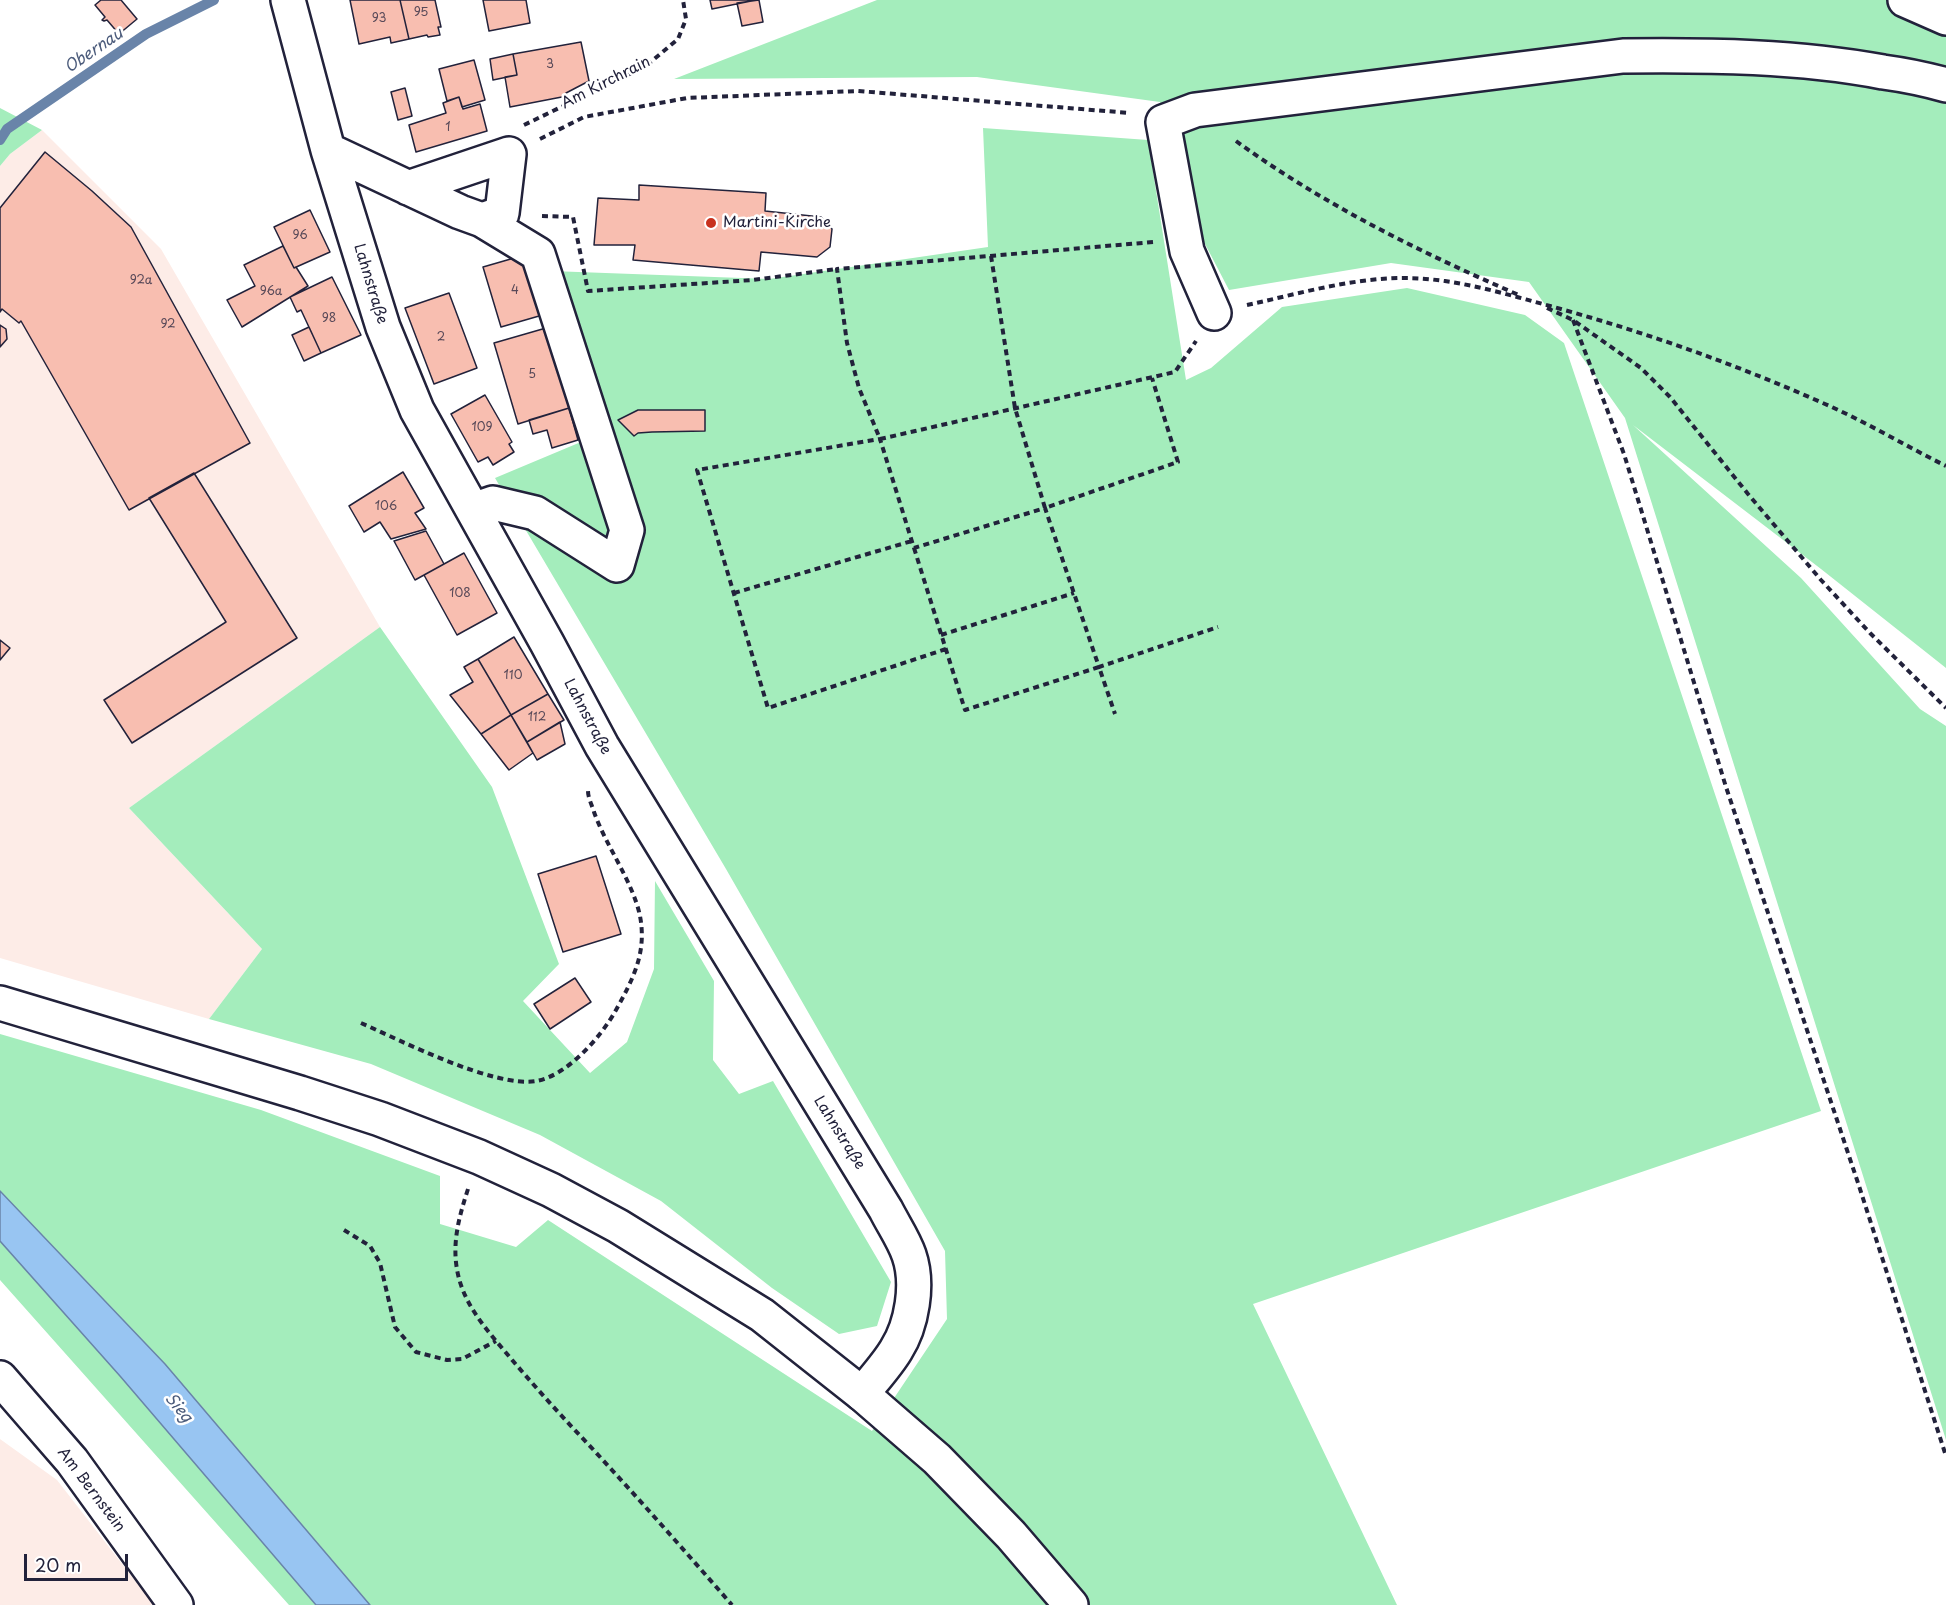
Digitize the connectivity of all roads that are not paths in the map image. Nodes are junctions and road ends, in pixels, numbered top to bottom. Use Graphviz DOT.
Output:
graph roads {
  1 [pos="1905,0"];
  2 [pos="291,9"];
  3 [pos="1946,18"];
  4 [pos="1946,86"];
  5 [pos="328,150"];
  6 [pos="408,188"];
  7 [pos="482,220"];
  8 [pos="1214,313"];
  9 [pos="473,510"];
  10 [pos="0,1004"];
  11 [pos="0,1378"];
  12 [pos="862,1394"];
  13 [pos="176,1605"];
  14 [pos="1071,1605"];
  1 -- 3 [label="street"];
  2 -- 5 [label="street, Lahnstraße"];
  4 -- 8 [label="street"];
  5 -- 6 [label="street"];
  5 -- 9 [label="street, Lahnstraße"];
  6 -- 7 [label="street"];
  6 -- 7 [label="street"];
  7 -- 9 [label="street"];
  9 -- 12 [label="street, Lahnstraße"];
  10 -- 12 [label="street"];
  11 -- 13 [label="street, Am Bernstein"];
  12 -- 14 [label="street"];
}
